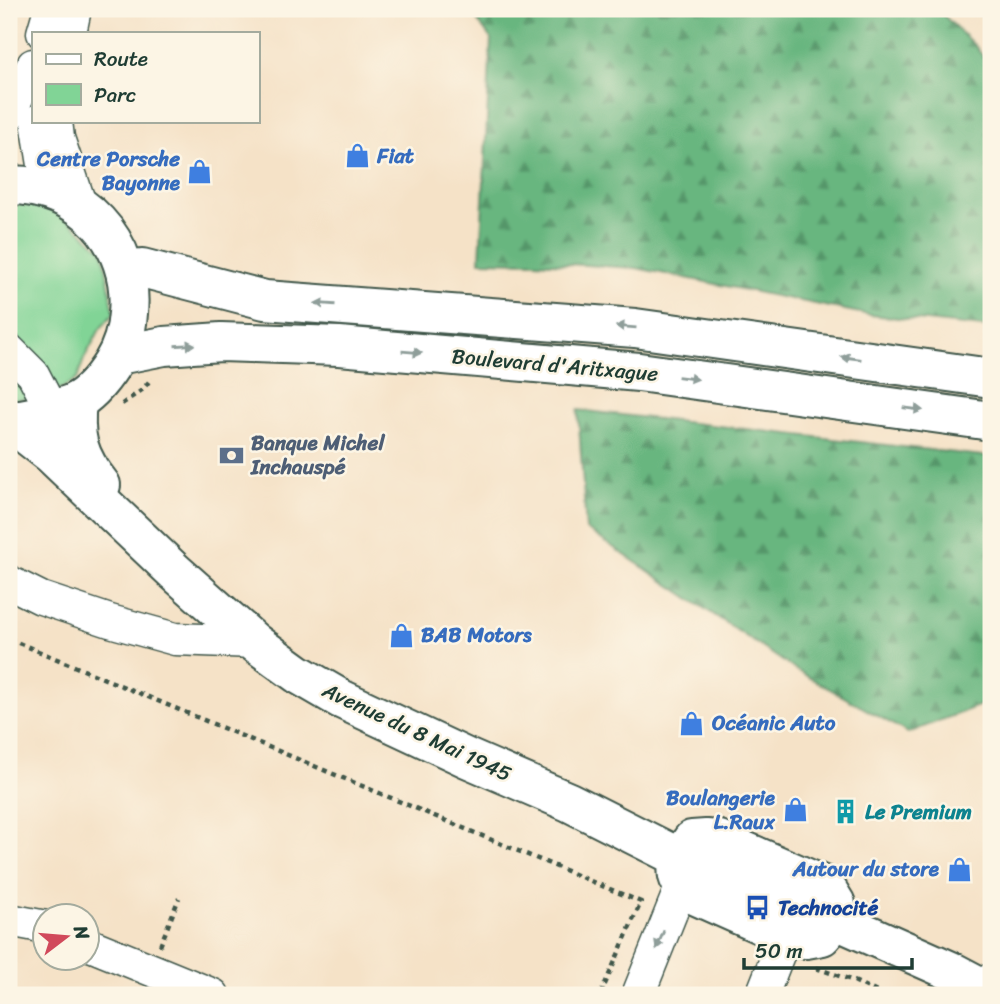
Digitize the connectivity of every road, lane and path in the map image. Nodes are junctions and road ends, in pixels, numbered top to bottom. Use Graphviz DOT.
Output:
graph roads {
  1 [pos="50,9"];
  2 [pos="75,9"];
  3 [pos="43,32"];
  4 [pos="70,32"];
  5 [pos="32,67"];
  6 [pos="9,114"];
  7 [pos="37,122"];
  8 [pos="56,122"];
  9 [pos="9,185"];
  10 [pos="48,190"];
  11 [pos="82,207"];
  12 [pos="125,270"];
  13 [pos="9,350"];
  14 [pos="118,355"];
  15 [pos="155,374"];
  16 [pos="991,378"];
  17 [pos="65,406"];
  18 [pos="114,410"];
  19 [pos="9,421"];
  20 [pos="991,421"];
  21 [pos="175,572"];
  22 [pos="9,582"];
  23 [pos="9,639"];
  24 [pos="254,642"];
  25 [pos="681,871"];
  26 [pos="836,920"];
  27 [pos="11,925"];
  28 [pos="32,926"];
  29 [pos="791,938"];
  30 [pos="102,950"];
  31 [pos="991,992"];
  32 [pos="214,995"];
  33 [pos="613,995"];
  34 [pos="638,995"];
  35 [pos="762,995"];
  1 -- 3 [label="street"];
  2 -- 4 [label="street"];
  5 -- 6 [label="street"];
  7 -- 10 [label="street"];
  8 -- 11 [label="street"];
  9 -- 10 [label="main road"];
  10 -- 11 [label="main road"];
  11 -- 12 [label="main road"];
  12 -- 14 [label="main road"];
  16 -- 12 [label="main road, Boulevard d'Aritxague, one-way"];
  13 -- 17 [label="street"];
  14 -- 17 [label="main road"];
  14 -- 20 [label="main road, Boulevard d'Aritxague, one-way"];
  15 -- 18 [label="path"];
  17 -- 19 [label="main road"];
  17 -- 21 [label="main road, Avenue du 8 Mai 1945"];
  19 -- 21 [label="main road, Avenue du 8 Mai 1945"];
  21 -- 24 [label="main road, Avenue du 8 Mai 1945"];
  22 -- 24 [label="street"];
  23 -- 33 [label="path"];
  24 -- 25 [label="main road, Avenue du 8 Mai 1945"];
  25 -- 26 [label="main road"];
  25 -- 29 [label="main road, Avenue du 8 Mai 1945"];
  25 -- 34 [label="street, one-way"];
  26 -- 29 [label="main road"];
  26 -- 31 [label="main road"];
  27 -- 28 [label="street"];
  29 -- 35 [label="street"];
  30 -- 32 [label="street"];
}
